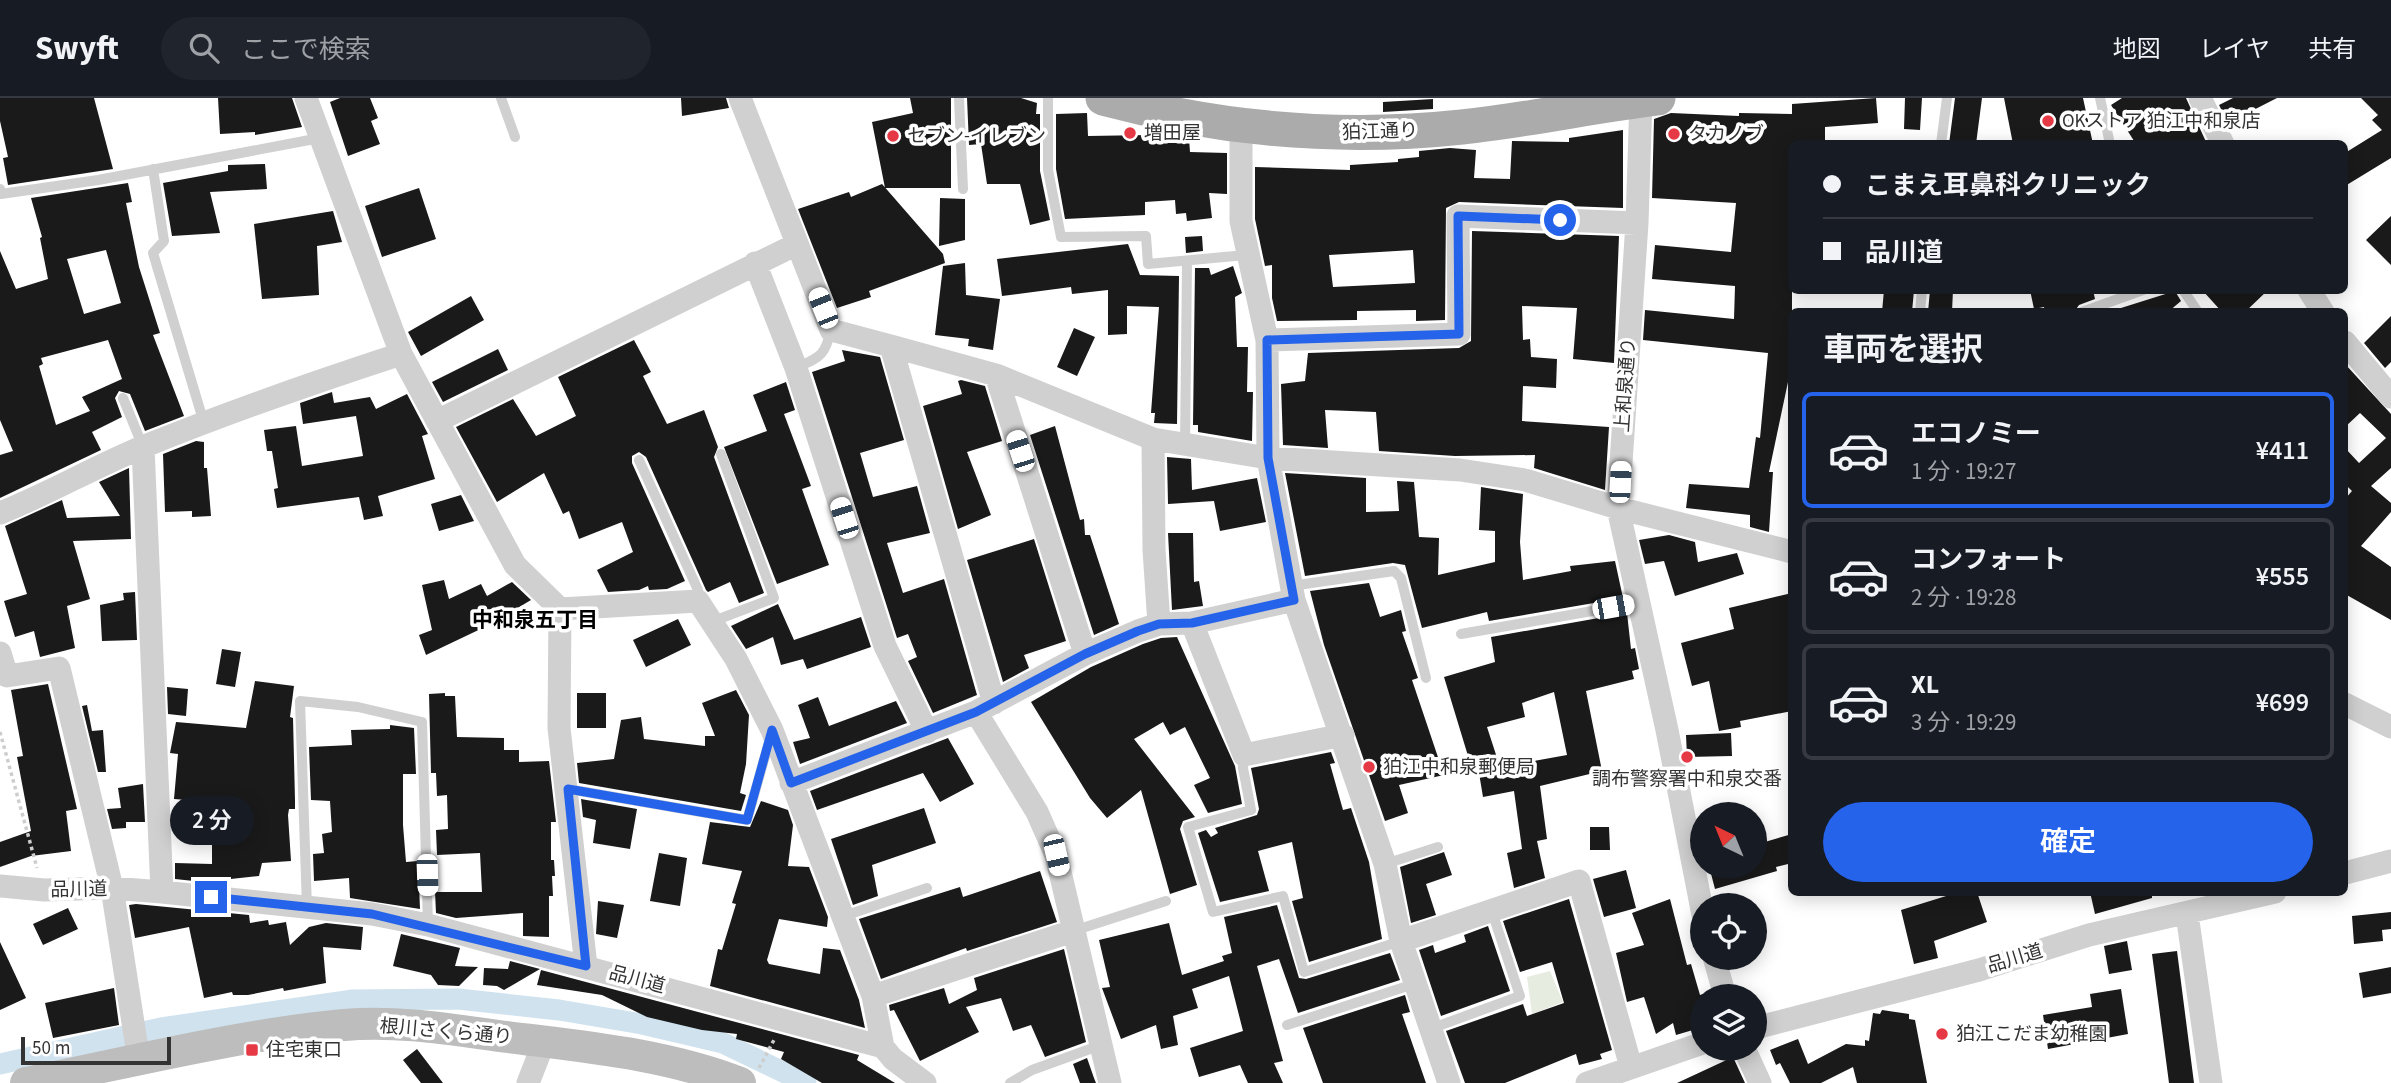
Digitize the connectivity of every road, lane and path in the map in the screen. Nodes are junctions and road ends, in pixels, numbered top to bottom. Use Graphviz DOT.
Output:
graph roads {
  1 [pos="306,98"];
  2 [pos="501,98"];
  3 [pos="740,98"];
  4 [pos="958,98"];
  5 [pos="1048,98"];
  6 [pos="1103,98"];
  7 [pos="1947,98"];
  8 [pos="2100,98"];
  9 [pos="2200,98"];
  10 [pos="1646,99"];
  11 [pos="1241,127"];
  12 [pos="515,137"];
  13 [pos="320,138"];
  14 [pos="1942,140"];
  15 [pos="2109,140"];
  16 [pos="2221,140"];
  17 [pos="153,169"];
  18 [pos="0,189"];
  19 [pos="963,189"];
  20 [pos="1637,223"];
  21 [pos="797,244"];
  22 [pos="1246,255"];
  23 [pos="755,263"];
  24 [pos="1187,263"];
  25 [pos="2132,294"];
  26 [pos="2093,308"];
  27 [pos="831,330"];
  28 [pos="1267,340"];
  29 [pos="891,346"];
  30 [pos="2348,346"];
  31 [pos="401,354"];
  32 [pos="796,368"];
  33 [pos="996,375"];
  34 [pos="2391,397"];
  35 [pos="123,398"];
  36 [pos="437,421"];
  37 [pos="204,423"];
  38 [pos="1153,439"];
  39 [pos="1185,444"];
  40 [pos="143,447"];
  41 [pos="721,454"];
  42 [pos="1268,458"];
  43 [pos="639,460"];
  44 [pos="1618,508"];
  45 [pos="0,513"];
  46 [pos="1788,551"];
  47 [pos="1293,593"];
  48 [pos="698,601"];
  49 [pos="1638,603"];
  50 [pos="560,609"];
  51 [pos="712,622"];
  52 [pos="1192,623"];
  53 [pos="1159,624"];
  54 [pos="1461,634"];
  55 [pos="0,653"];
  56 [pos="1085,654"];
  57 [pos="1426,678"];
  58 [pos="2348,706"];
  59 [pos="985,707"];
  60 [pos="2391,727"];
  61 [pos="772,730"];
  62 [pos="0,732"];
  63 [pos="927,732"];
  64 [pos="1343,735"];
  65 [pos="1244,755"];
  66 [pos="791,783"];
  67 [pos="568,789"];
  68 [pos="1438,847"];
  69 [pos="2391,860"];
  70 [pos="1385,864"];
  71 [pos="2348,872"];
  72 [pos="0,886"];
  73 [pos="112,888"];
  74 [pos="927,888"];
  75 [pos="44,890"];
  76 [pos="162,892"];
  77 [pos="1699,893"];
  78 [pos="2258,896"];
  79 [pos="1166,901"];
  80 [pos="307,908"];
  81 [pos="1492,912"];
  82 [pos="2187,914"];
  83 [pos="844,916"];
  84 [pos="428,925"];
  85 [pos="1073,931"];
  86 [pos="1401,941"];
  87 [pos="586,966"];
  88 [pos="1414,984"];
  89 [pos="873,996"];
  90 [pos="1287,1025"];
  91 [pos="1767,1025"];
  92 [pos="1430,1029"];
  93 [pos="544,1042"];
  94 [pos="1101,1045"];
  95 [pos="883,1047"];
  96 [pos="1690,1047"];
  97 [pos="767,1052"];
  98 [pos="138,1054"];
  99 [pos="1750,1061"];
  100 [pos="1631,1067"];
  101 [pos="90,1076"];
  102 [pos="749,1077"];
  103 [pos="1598,1081"];
  104 [pos="26,1083"];
  105 [pos="528,1083"];
  106 [pos="925,1083"];
  107 [pos="1010,1083"];
  108 [pos="1110,1083"];
  109 [pos="1449,1083"];
  110 [pos="1760,1083"];
  111 [pos="2211,1083"];
  1 -- 13 [label="street"];
  2 -- 12 [label="lane"];
  3 -- 21 [label="street"];
  4 -- 19 [label="lane"];
  5 -- 24 [label="lane"];
  6 -- 11 [label="main road, 狛江通り"];
  7 -- 14 [label="lane"];
  8 -- 15 [label="lane"];
  9 -- 16 [label="street"];
  10 -- 11 [label="main road, 狛江通り"];
  10 -- 20 [label="street, 上和泉通り"];
  11 -- 22 [label="street"];
  13 -- 17 [label="lane"];
  13 -- 31 [label="street"];
  17 -- 18 [label="lane"];
  17 -- 37 [label="lane"];
  20 -- 28 [label="street"];
  20 -- 44 [label="street, 上和泉通り"];
  21 -- 23 [label="street"];
  21 -- 27 [label="street"];
  22 -- 24 [label="lane"];
  22 -- 28 [label="street"];
  23 -- 32 [label="street"];
  23 -- 36 [label="street"];
  24 -- 39 [label="lane"];
  25 -- 26 [label="lane"];
  27 -- 29 [label="street"];
  27 -- 32 [label="lane"];
  28 -- 42 [label="street"];
  29 -- 33 [label="street"];
  29 -- 59 [label="street"];
  30 -- 34 [label="street"];
  31 -- 36 [label="street"];
  31 -- 37 [label="street"];
  32 -- 63 [label="street"];
  33 -- 38 [label="street"];
  33 -- 56 [label="street"];
  35 -- 40 [label="lane"];
  36 -- 50 [label="street"];
  37 -- 40 [label="street"];
  38 -- 39 [label="street"];
  38 -- 53 [label="street"];
  39 -- 42 [label="street"];
  40 -- 45 [label="street"];
  40 -- 76 [label="street"];
  41 -- 51 [label="lane"];
  42 -- 44 [label="street"];
  42 -- 47 [label="street"];
  43 -- 48 [label="lane"];
  44 -- 46 [label="street"];
  44 -- 49 [label="street, 上和泉通り"];
  47 -- 52 [label="street"];
  47 -- 57 [label="lane"];
  47 -- 64 [label="street"];
  48 -- 50 [label="street"];
  48 -- 51 [label="street"];
  49 -- 54 [label="lane"];
  49 -- 77 [label="street, 上和泉通り"];
  50 -- 67 [label="street"];
  51 -- 61 [label="street"];
  52 -- 53 [label="street"];
  52 -- 65 [label="street"];
  53 -- 56 [label="street"];
  55 -- 73 [label="street"];
  56 -- 59 [label="street"];
  58 -- 60 [label="street"];
  59 -- 63 [label="street"];
  59 -- 85 [label="street"];
  61 -- 66 [label="street"];
  61 -- 67 [label="lane"];
  62 -- 75 [label="path"];
  63 -- 66 [label="street"];
  64 -- 65 [label="street"];
  64 -- 70 [label="street"];
  65 -- 86 [label="lane"];
  66 -- 83 [label="street"];
  67 -- 87 [label="street"];
  68 -- 70 [label="lane"];
  69 -- 71 [label="street"];
  70 -- 86 [label="street"];
  72 -- 75 [label="street, 品川道"];
  73 -- 75 [label="street, 品川道"];
  73 -- 76 [label="street, 品川道"];
  73 -- 98 [label="street"];
  74 -- 83 [label="lane"];
  76 -- 80 [label="street, 品川道"];
  78 -- 82 [label="street, 品川道"];
  79 -- 85 [label="lane"];
  80 -- 84 [label="street, 品川道"];
  80 -- 84 [label="lane"];
  81 -- 86 [label="street"];
  81 -- 92 [label="lane"];
  81 -- 100 [label="street"];
  82 -- 91 [label="street, 品川道"];
  82 -- 111 [label="street"];
  83 -- 89 [label="street"];
  84 -- 87 [label="street, 品川道"];
  85 -- 89 [label="street"];
  85 -- 94 [label="street"];
  86 -- 88 [label="street"];
  87 -- 95 [label="street, 品川道"];
  88 -- 90 [label="lane"];
  88 -- 92 [label="street"];
  89 -- 95 [label="street"];
  92 -- 109 [label="street"];
  93 -- 98 [label="street, 根川さくら通り"];
  93 -- 102 [label="street, 根川さくら通り"];
  93 -- 105 [label="street"];
  94 -- 107 [label="lane"];
  94 -- 108 [label="street"];
  95 -- 106 [label="street, 品川道"];
  96 -- 100 [label="street"];
  97 -- 102 [label="path"];
  98 -- 101 [label="street, 根川さくら通り"];
  99 -- 110 [label="street"];
  100 -- 103 [label="street"];
  101 -- 104 [label="street, 根川さくら通り"];
}
